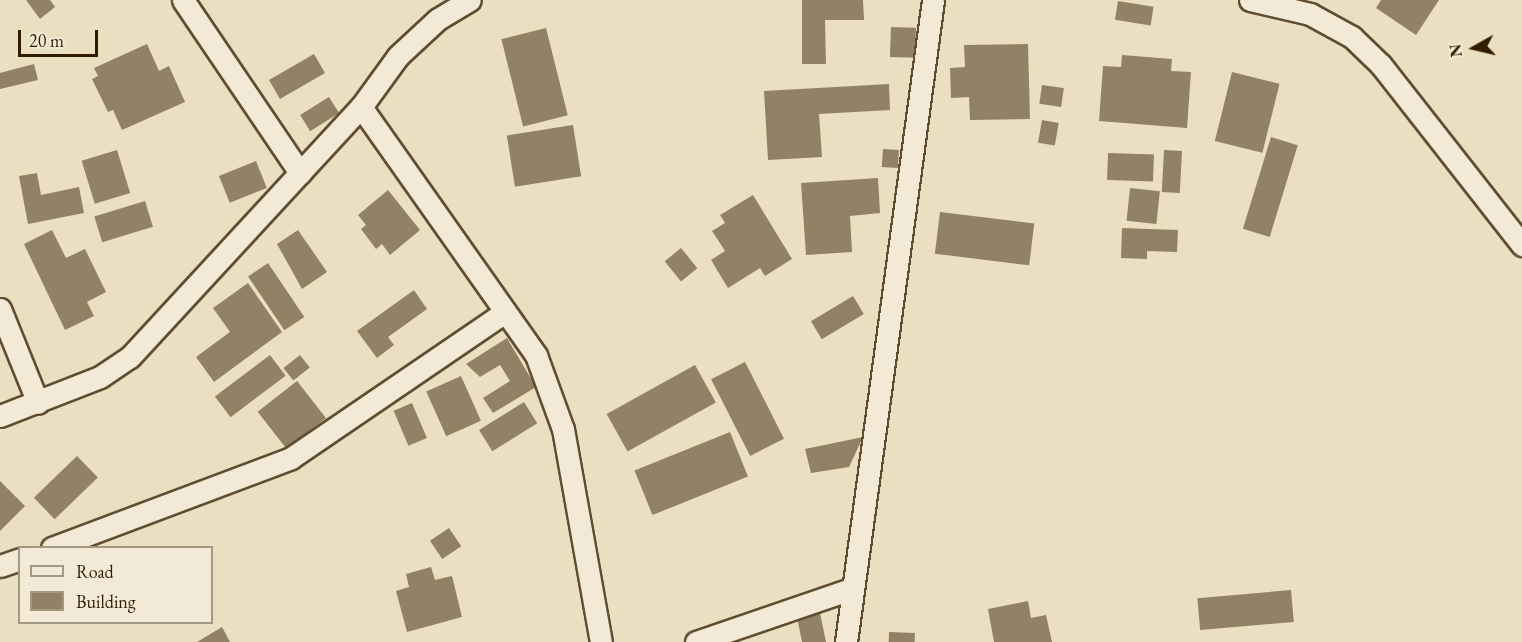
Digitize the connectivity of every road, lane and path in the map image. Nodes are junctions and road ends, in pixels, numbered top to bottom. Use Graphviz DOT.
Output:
graph roads {
  1 [pos="183,0"];
  2 [pos="470,0"];
  3 [pos="933,0"];
  4 [pos="1250,0"];
  5 [pos="361,107"];
  6 [pos="300,173"];
  7 [pos="1522,245"];
  8 [pos="0,309"];
  9 [pos="505,312"];
  10 [pos="38,403"];
  11 [pos="0,416"];
  12 [pos="57,546"];
  13 [pos="18,560"];
  14 [pos="0,566"];
  15 [pos="851,589"];
  16 [pos="601,642"];
  17 [pos="696,642"];
  18 [pos="846,642"];
  1 -- 6 [label="street"];
  2 -- 5 [label="street"];
  3 -- 15 [label="street"];
  4 -- 7 [label="street"];
  5 -- 6 [label="street"];
  5 -- 9 [label="street"];
  6 -- 10 [label="street"];
  8 -- 10 [label="street"];
  9 -- 12 [label="street"];
  9 -- 16 [label="street"];
  10 -- 11 [label="street"];
  13 -- 14 [label="street"];
  15 -- 17 [label="street"];
  15 -- 18 [label="street"];
}
